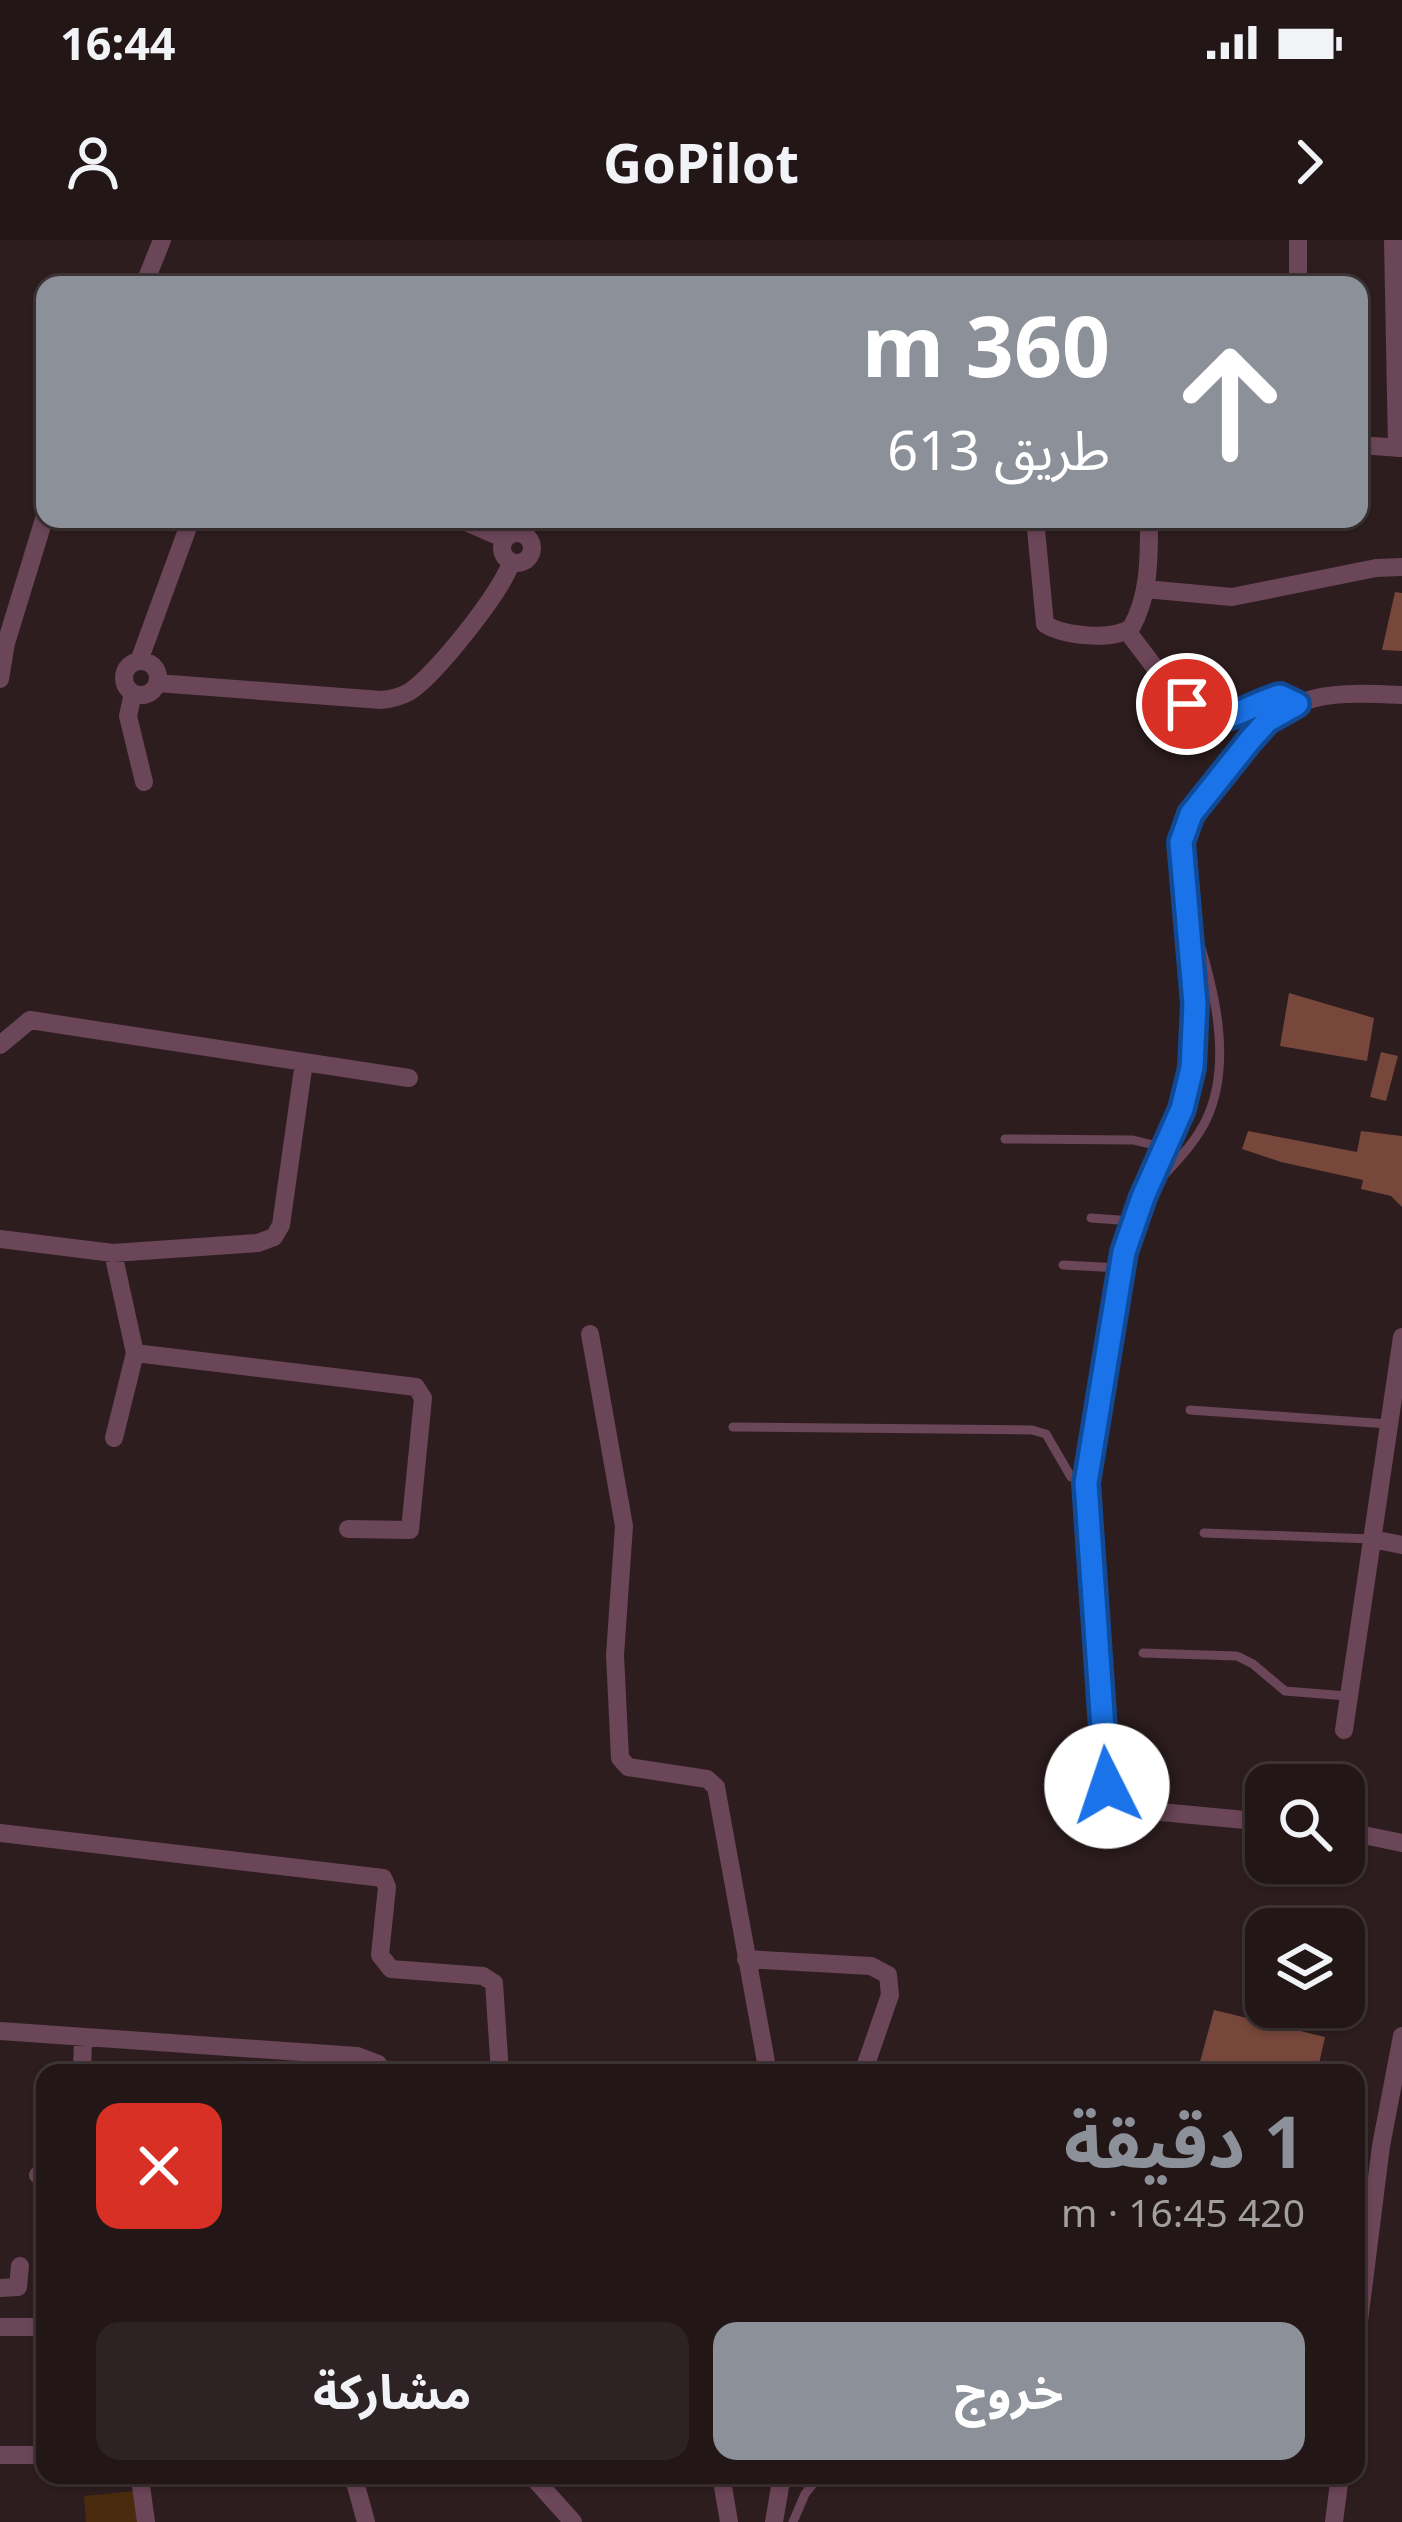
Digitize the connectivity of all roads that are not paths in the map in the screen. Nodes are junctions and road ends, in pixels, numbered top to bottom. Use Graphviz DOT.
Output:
graph roads {
  1 [pos="162,240"];
  2 [pos="1298,240"];
  3 [pos="1393,240"];
  4 [pos="148,276"];
  5 [pos="1298,276"];
  6 [pos="1400,370"];
  7 [pos="1368,446"];
  8 [pos="1400,448"];
  9 [pos="41,528"];
  10 [pos="187,528"];
  11 [pos="480,528"];
  12 [pos="1036,528"];
  13 [pos="1148,528"];
  14 [pos="1402,567"];
  15 [pos="1145,589"];
  16 [pos="1127,631"];
  17 [pos="3,642"];
  18 [pos="139,661"];
  19 [pos="0,679"];
  20 [pos="157,683"];
  21 [pos="133,693"];
  22 [pos="1402,695"];
  23 [pos="1297,704"];
  24 [pos="144,782"];
  25 [pos="1185,898"];
  26 [pos="0,1045"];
  27 [pos="304,1062"];
  28 [pos="409,1078"];
  29 [pos="1005,1139"];
  30 [pos="1166,1148"];
  31 [pos="1143,1197"];
  32 [pos="1091,1218"];
  33 [pos="1134,1221"];
  34 [pos="0,1239"];
  35 [pos="112,1253"];
  36 [pos="1063,1265"];
  37 [pos="1121,1268"];
  38 [pos="590,1334"];
  39 [pos="1402,1337"];
  40 [pos="135,1353"];
  41 [pos="1190,1410"];
  42 [pos="1389,1424"];
  43 [pos="733,1427"];
  44 [pos="114,1438"];
  45 [pos="1086,1483"];
  46 [pos="348,1529"];
  47 [pos="1204,1533"];
  48 [pos="1372,1539"];
  49 [pos="1402,1545"];
  50 [pos="1143,1653"];
  51 [pos="1349,1696"];
  52 [pos="1344,1730"];
  53 [pos="1245,1820"];
  54 [pos="0,1832"];
  55 [pos="1365,1835"];
  56 [pos="1402,1843"];
  57 [pos="746,1959"];
  58 [pos="0,2031"];
  59 [pos="1402,2036"];
  60 [pos="83,2038"];
  61 [pos="82,2064"];
  62 [pos="378,2064"];
  63 [pos="499,2064"];
  64 [pos="766,2064"];
  65 [pos="866,2064"];
  66 [pos="20,2266"];
  67 [pos="1365,2274"];
  68 [pos="8,2288"];
  69 [pos="9,2327"];
  70 [pos="0,2455"];
  71 [pos="36,2455"];
  72 [pos="141,2484"];
  73 [pos="355,2484"];
  74 [pos="539,2484"];
  75 [pos="723,2484"];
  76 [pos="780,2484"];
  77 [pos="813,2484"];
  78 [pos="1339,2484"];
  79 [pos="146,2522"];
  80 [pos="366,2522"];
  81 [pos="574,2522"];
  82 [pos="730,2522"];
  83 [pos="774,2522"];
  84 [pos="793,2522"];
  85 [pos="1334,2522"];
  1 -- 4 [label="street"];
  2 -- 5 [label="street"];
  3 -- 6 [label="street"];
  6 -- 8 [label="street"];
  7 -- 8 [label="street"];
  9 -- 17 [label="street"];
  10 -- 18 [label="street"];
  11 -- 20 [label="street"];
  12 -- 16 [label="street"];
  13 -- 15 [label="street"];
  14 -- 15 [label="street"];
  15 -- 16 [label="street"];
  16 -- 23 [label="street"];
  17 -- 19 [label="street"];
  18 -- 20 [label="street"];
  18 -- 21 [label="street"];
  20 -- 21 [label="street"];
  21 -- 24 [label="street"];
  22 -- 23 [label="street"];
  23 -- 25 [label="street"];
  25 -- 30 [label="street"];
  25 -- 31 [label="lane"];
  26 -- 27 [label="street"];
  27 -- 28 [label="street"];
  27 -- 35 [label="street"];
  29 -- 30 [label="lane"];
  30 -- 31 [label="street"];
  31 -- 33 [label="street"];
  32 -- 33 [label="lane"];
  33 -- 37 [label="street"];
  34 -- 35 [label="street"];
  35 -- 40 [label="street"];
  36 -- 37 [label="lane"];
  37 -- 45 [label="street"];
  38 -- 57 [label="street"];
  39 -- 42 [label="street"];
  40 -- 44 [label="street"];
  40 -- 46 [label="street"];
  41 -- 42 [label="lane"];
  42 -- 48 [label="street"];
  43 -- 45 [label="lane"];
  45 -- 53 [label="street"];
  47 -- 48 [label="lane"];
  48 -- 49 [label="street"];
  48 -- 51 [label="street"];
  50 -- 51 [label="lane"];
  51 -- 52 [label="street"];
  54 -- 63 [label="street"];
  55 -- 56 [label="street"];
  57 -- 64 [label="street"];
  57 -- 65 [label="street"];
  58 -- 60 [label="street"];
  59 -- 67 [label="street"];
  60 -- 61 [label="street"];
  60 -- 62 [label="street"];
  66 -- 68 [label="street"];
  68 -- 69 [label="street"];
  70 -- 71 [label="street"];
  72 -- 79 [label="street"];
  73 -- 80 [label="street"];
  74 -- 81 [label="street"];
  75 -- 82 [label="street"];
  76 -- 83 [label="street"];
  77 -- 84 [label="lane"];
  78 -- 85 [label="street"];
}
